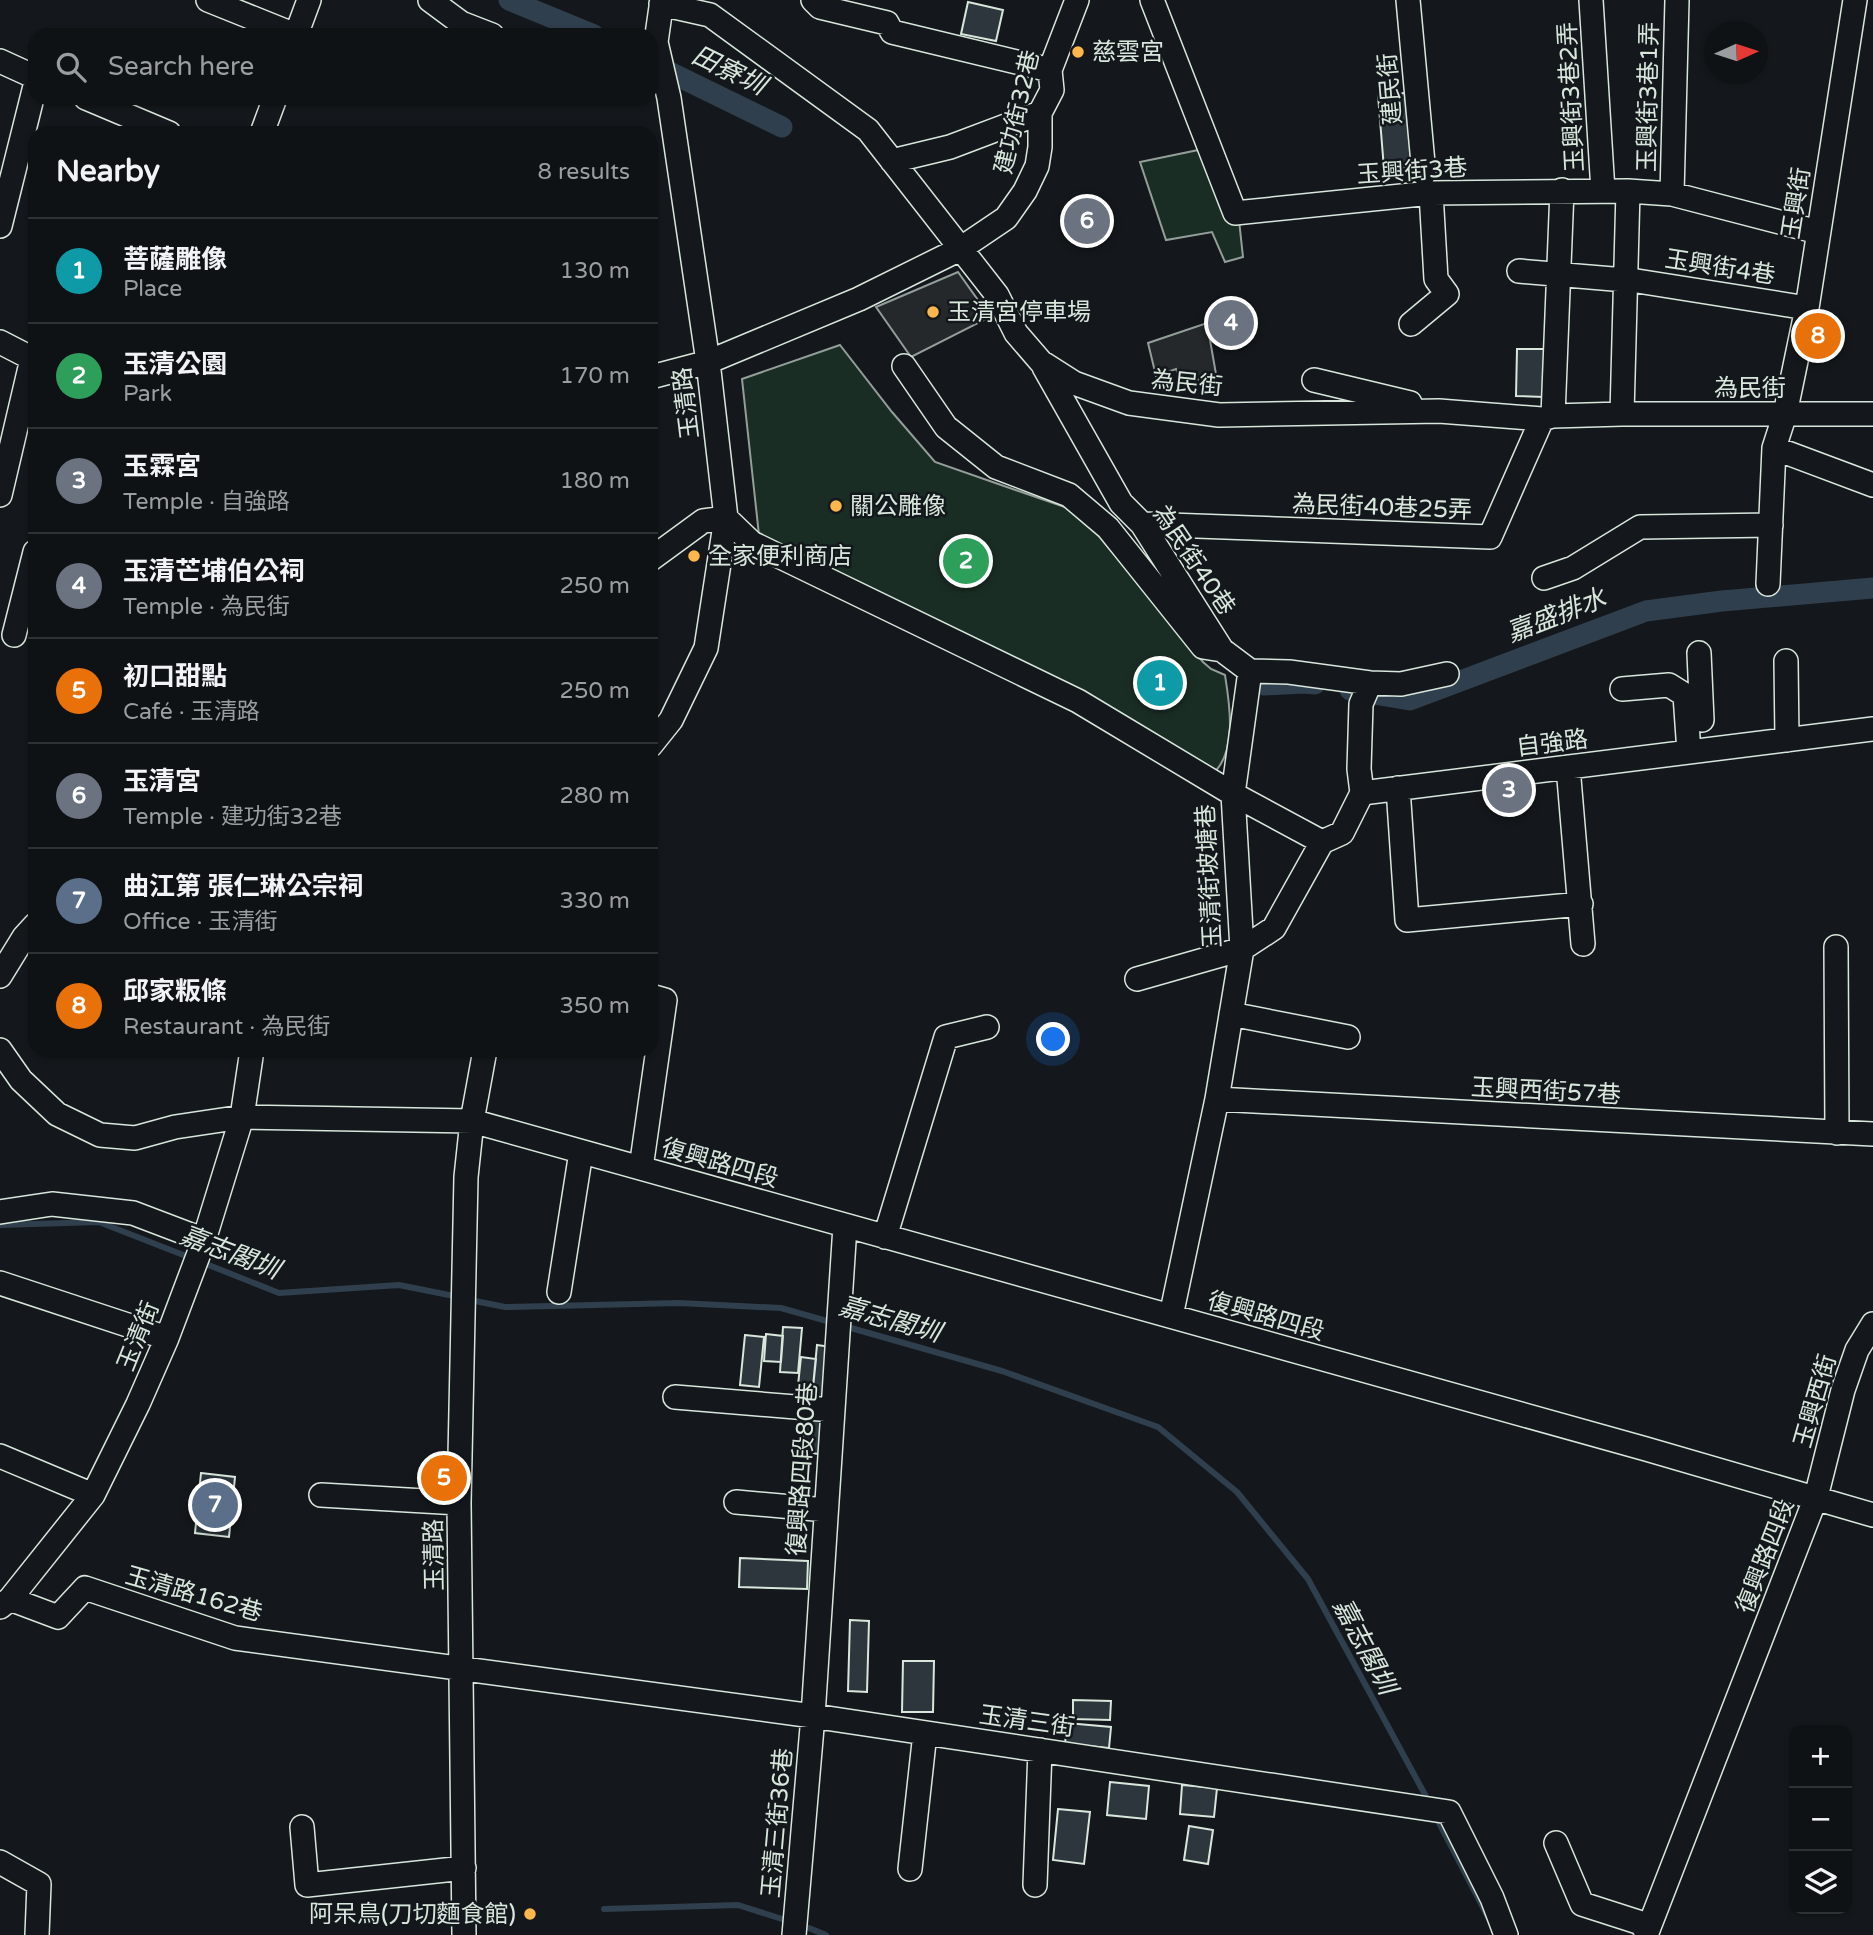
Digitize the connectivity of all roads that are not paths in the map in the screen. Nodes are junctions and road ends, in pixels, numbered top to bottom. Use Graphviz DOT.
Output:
graph roads {
  1 [pos="309,0"];
  2 [pos="430,0"];
  3 [pos="813,0"];
  4 [pos="1077,0"];
  5 [pos="1152,0"];
  6 [pos="1408,0"];
  7 [pos="1591,0"];
  8 [pos="1676,0"];
  9 [pos="1855,0"];
  10 [pos="214,1"];
  11 [pos="662,2"];
  12 [pos="279,28"];
  13 [pos="299,28"];
  14 [pos="474,28"];
  15 [pos="658,29"];
  16 [pos="0,61"];
  17 [pos="658,68"];
  18 [pos="1049,70"];
  19 [pos="28,73"];
  20 [pos="660,93"];
  21 [pos="30,105"];
  22 [pos="103,105"];
  23 [pos="272,105"];
  24 [pos="1040,113"];
  25 [pos="152,126"];
  26 [pos="265,126"];
  27 [pos="892,161"];
  28 [pos="1428,183"];
  29 [pos="1562,190"];
  30 [pos="1603,191"];
  31 [pos="1628,191"];
  32 [pos="1672,194"];
  33 [pos="0,226"];
  34 [pos="1818,233"];
  35 [pos="960,249"];
  36 [pos="1519,271"];
  37 [pos="1557,274"];
  38 [pos="1625,279"];
  39 [pos="1807,308"];
  40 [pos="1411,324"];
  41 [pos="0,342"];
  42 [pos="28,357"];
  43 [pos="708,362"];
  44 [pos="1041,362"];
  45 [pos="904,366"];
  46 [pos="658,375"];
  47 [pos="1314,380"];
  48 [pos="28,384"];
  49 [pos="1439,411"];
  50 [pos="1622,414"];
  51 [pos="1785,414"];
  52 [pos="1873,414"];
  53 [pos="1547,417"];
  54 [pos="1774,448"];
  55 [pos="1873,485"];
  56 [pos="0,495"];
  57 [pos="726,518"];
  58 [pos="1142,524"];
  59 [pos="1771,525"];
  60 [pos="658,554"];
  61 [pos="1544,578"];
  62 [pos="28,580"];
  63 [pos="1768,584"];
  64 [pos="14,635"];
  65 [pos="1222,650"];
  66 [pos="1699,653"];
  67 [pos="1786,661"];
  68 [pos="1250,671"];
  69 [pos="1447,674"];
  70 [pos="1622,689"];
  71 [pos="1365,693"];
  72 [pos="1873,729"];
  73 [pos="658,736"];
  74 [pos="1787,740"];
  75 [pos="1696,751"];
  76 [pos="1568,767"];
  77 [pos="1398,788"];
  78 [pos="1234,793"];
  79 [pos="1362,793"];
  80 [pos="1322,842"];
  81 [pos="1581,904"];
  82 [pos="28,933"];
  83 [pos="1583,944"];
  84 [pos="1836,947"];
  85 [pos="1242,949"];
  86 [pos="0,976"];
  87 [pos="1137,979"];
  88 [pos="1231,1014"];
  89 [pos="987,1027"];
  90 [pos="1348,1037"];
  91 [pos="0,1050"];
  92 [pos="251,1057"];
  93 [pos="484,1057"];
  94 [pos="652,1057"];
  95 [pos="1217,1099"];
  96 [pos="242,1116"];
  97 [pos="472,1122"];
  98 [pos="1837,1133"];
  99 [pos="1873,1134"];
  100 [pos="580,1152"];
  101 [pos="641,1168"];
  102 [pos="0,1212"];
  103 [pos="845,1226"];
  104 [pos="885,1237"];
  105 [pos="204,1240"];
  106 [pos="0,1283"];
  107 [pos="559,1292"];
  108 [pos="1171,1316"];
  109 [pos="1873,1324"];
  110 [pos="167,1338"];
  111 [pos="675,1397"];
  112 [pos="832,1410"];
  113 [pos="0,1455"];
  114 [pos="321,1494"];
  115 [pos="93,1495"];
  116 [pos="1816,1497"];
  117 [pos="736,1502"];
  118 [pos="459,1503"];
  119 [pos="826,1510"];
  120 [pos="1873,1515"];
  121 [pos="5,1603"];
  122 [pos="463,1668"];
  123 [pos="813,1717"];
  124 [pos="925,1733"];
  125 [pos="1040,1750"];
  126 [pos="302,1827"];
  127 [pos="1556,1843"];
  128 [pos="0,1862"];
  129 [pos="464,1868"];
  130 [pos="910,1869"];
  131 [pos="1035,1885"];
  132 [pos="1647,1932"];
  133 [pos="37,1935"];
  134 [pos="464,1935"];
  135 [pos="794,1935"];
  136 [pos="1506,1935"];
  1 -- 13 [label="street"];
  2 -- 14 [label="street"];
  3 -- 18 [label="street"];
  4 -- 18 [label="street, 建功街32巷"];
  5 -- 28 [label="street, 玉興街3巷"];
  6 -- 28 [label="street, 建民街"];
  7 -- 30 [label="street, 玉興街3巷2弄"];
  8 -- 32 [label="street, 玉興街3巷1弄"];
  9 -- 34 [label="street, 玉興街"];
  10 -- 12 [label="street"];
  11 -- 15 [label="street, 玉清路"];
  11 -- 27 [label="street, 為民街"];
  16 -- 19 [label="street"];
  17 -- 20 [label="street, 玉清路"];
  18 -- 24 [label="street, 建功街32巷"];
  20 -- 43 [label="street, 玉清路"];
  21 -- 33 [label="street"];
  22 -- 25 [label="street"];
  23 -- 26 [label="street"];
  24 -- 27 [label="street"];
  24 -- 35 [label="street, 建功街32巷"];
  27 -- 35 [label="street, 為民街"];
  28 -- 29 [label="street, 玉興街3巷"];
  28 -- 40 [label="street, 建民街"];
  29 -- 30 [label="street, 玉興街3巷"];
  29 -- 37 [label="street"];
  30 -- 31 [label="street, 玉興街3巷"];
  31 -- 32 [label="street, 玉興街3巷"];
  31 -- 38 [label="street"];
  32 -- 34 [label="street, 玉興街3巷"];
  34 -- 39 [label="street, 玉興街"];
  35 -- 43 [label="street, 建功街32巷"];
  35 -- 44 [label="street, 為民街"];
  36 -- 37 [label="street, 玉興街4巷"];
  37 -- 38 [label="street, 玉興街4巷"];
  37 -- 53 [label="street"];
  38 -- 39 [label="street, 玉興街4巷"];
  38 -- 50 [label="street"];
  39 -- 51 [label="street, 玉興街"];
  41 -- 42 [label="street"];
  43 -- 46 [label="street, 建功街32巷"];
  43 -- 57 [label="street, 玉清路"];
  44 -- 49 [label="street, 為民街"];
  44 -- 58 [label="street, 為民街40巷"];
  45 -- 65 [label="street"];
  47 -- 49 [label="street"];
  48 -- 56 [label="street"];
  49 -- 53 [label="street, 為民街"];
  50 -- 51 [label="street, 為民街"];
  50 -- 53 [label="street, 為民街"];
  51 -- 52 [label="street, 為民街"];
  51 -- 54 [label="street, 玉興街"];
  53 -- 58 [label="street, 為民街40巷25弄"];
  54 -- 55 [label="street"];
  54 -- 59 [label="street, 玉興街"];
  57 -- 60 [label="street"];
  57 -- 73 [label="street, 玉清路"];
  57 -- 78 [label="street, 玉清街坡塘巷"];
  58 -- 65 [label="street, 為民街40巷"];
  59 -- 61 [label="street"];
  59 -- 63 [label="street, 玉興街"];
  62 -- 64 [label="street"];
  65 -- 68 [label="street, 為民街40巷"];
  66 -- 75 [label="street"];
  67 -- 74 [label="street"];
  68 -- 71 [label="street"];
  68 -- 78 [label="street"];
  69 -- 71 [label="street"];
  70 -- 75 [label="street"];
  71 -- 79 [label="street"];
  72 -- 74 [label="street, 自強路"];
  74 -- 75 [label="street, 自強路"];
  75 -- 76 [label="street, 自強路"];
  76 -- 77 [label="street, 自強路"];
  76 -- 81 [label="street"];
  77 -- 79 [label="street, 自強路"];
  77 -- 81 [label="street"];
  78 -- 80 [label="street"];
  78 -- 85 [label="street, 玉清街坡塘巷"];
  79 -- 80 [label="street"];
  80 -- 85 [label="street"];
  81 -- 83 [label="street"];
  82 -- 86 [label="street"];
  84 -- 98 [label="street"];
  85 -- 87 [label="street"];
  85 -- 88 [label="street, 玉清街坡塘巷"];
  88 -- 90 [label="street"];
  88 -- 95 [label="street, 玉清街坡塘巷"];
  89 -- 104 [label="street"];
  91 -- 96 [label="street, 復興路四段"];
  92 -- 96 [label="street, 玉清街"];
  93 -- 97 [label="street, 玉清路"];
  94 -- 101 [label="street"];
  95 -- 98 [label="street, 玉興西街57巷"];
  95 -- 108 [label="street, 玉清街坡塘巷"];
  96 -- 97 [label="street, 復興路四段"];
  96 -- 105 [label="street, 玉清街"];
  97 -- 100 [label="street, 復興路四段"];
  97 -- 118 [label="street, 玉清路"];
  98 -- 99 [label="street, 玉興西街57巷"];
  100 -- 101 [label="street, 復興路四段"];
  100 -- 107 [label="street"];
  101 -- 103 [label="street, 復興路四段"];
  102 -- 105 [label="street"];
  103 -- 104 [label="street, 復興路四段"];
  103 -- 112 [label="street, 復興路四段80巷"];
  104 -- 108 [label="street, 復興路四段"];
  105 -- 110 [label="street, 玉清街"];
  106 -- 110 [label="street"];
  108 -- 116 [label="street, 復興路四段"];
  109 -- 116 [label="street, 玉興西街"];
  110 -- 115 [label="street, 玉清街"];
  111 -- 112 [label="street"];
  112 -- 119 [label="street, 復興路四段80巷"];
  113 -- 115 [label="street"];
  114 -- 118 [label="street"];
  115 -- 121 [label="street, 玉清街"];
  116 -- 120 [label="street"];
  116 -- 132 [label="street, 復興路四段"];
  117 -- 119 [label="street"];
  118 -- 122 [label="street, 玉清路"];
  119 -- 123 [label="street, 復興路四段80巷"];
  121 -- 122 [label="street, 玉清路162巷"];
  122 -- 123 [label="street, 玉清三街"];
  122 -- 129 [label="street, 玉清路"];
  123 -- 124 [label="street, 玉清三街"];
  123 -- 135 [label="street, 玉清三街36巷"];
  124 -- 125 [label="street, 玉清三街"];
  124 -- 130 [label="street"];
  125 -- 131 [label="street"];
  125 -- 136 [label="street, 玉清三街"];
  126 -- 129 [label="street"];
  127 -- 132 [label="street"];
  128 -- 133 [label="street"];
  129 -- 134 [label="street, 玉清路"];
}
